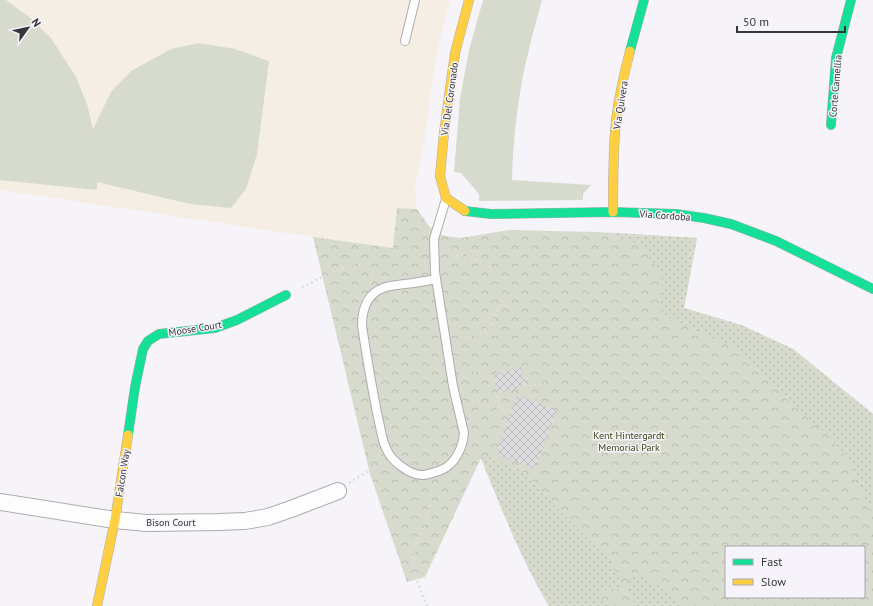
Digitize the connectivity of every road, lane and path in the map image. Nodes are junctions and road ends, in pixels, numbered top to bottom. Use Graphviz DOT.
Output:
graph roads {
  1 [pos="415,0"];
  2 [pos="469,0"];
  3 [pos="644,0"];
  4 [pos="851,0"];
  5 [pos="405,41"];
  6 [pos="831,125"];
  7 [pos="446,198"];
  8 [pos="612,212"];
  9 [pos="456,255"];
  10 [pos="490,268"];
  11 [pos="436,279"];
  12 [pos="873,289"];
  13 [pos="380,290"];
  14 [pos="286,295"];
  15 [pos="502,300"];
  16 [pos="465,339"];
  17 [pos="148,341"];
  18 [pos="474,372"];
  19 [pos="489,373"];
  20 [pos="545,383"];
  21 [pos="529,386"];
  22 [pos="497,396"];
  23 [pos="473,401"];
  24 [pos="498,409"];
  25 [pos="505,411"];
  26 [pos="391,456"];
  27 [pos="434,473"];
  28 [pos="338,491"];
  29 [pos="0,502"];
  30 [pos="115,520"];
  31 [pos="97,606"];
  32 [pos="427,606"];
  1 -- 5 [label="lane"];
  2 -- 7 [label="street, Via Del Coronado"];
  3 -- 8 [label="street, Via Quivera"];
  4 -- 6 [label="street, Corte Camellia"];
  7 -- 8 [label="street, Via Cordoba"];
  7 -- 11 [label="lane"];
  8 -- 12 [label="street, Via Cordoba"];
  9 -- 10 [label="path"];
  11 -- 13 [label="lane"];
  11 -- 27 [label="lane"];
  13 -- 14 [label="path"];
  13 -- 26 [label="lane"];
  14 -- 17 [label="street, Moose Court"];
  15 -- 16 [label="path"];
  17 -- 30 [label="street, Falcon Way"];
  18 -- 19 [label="path"];
  20 -- 21 [label="path"];
  22 -- 24 [label="path"];
  23 -- 24 [label="path"];
  24 -- 25 [label="path"];
  26 -- 27 [label="lane"];
  26 -- 28 [label="path"];
  27 -- 32 [label="path"];
  28 -- 30 [label="street, Bison Court"];
  29 -- 30 [label="street, Bison Court"];
  30 -- 31 [label="street, Falcon Way"];
}
